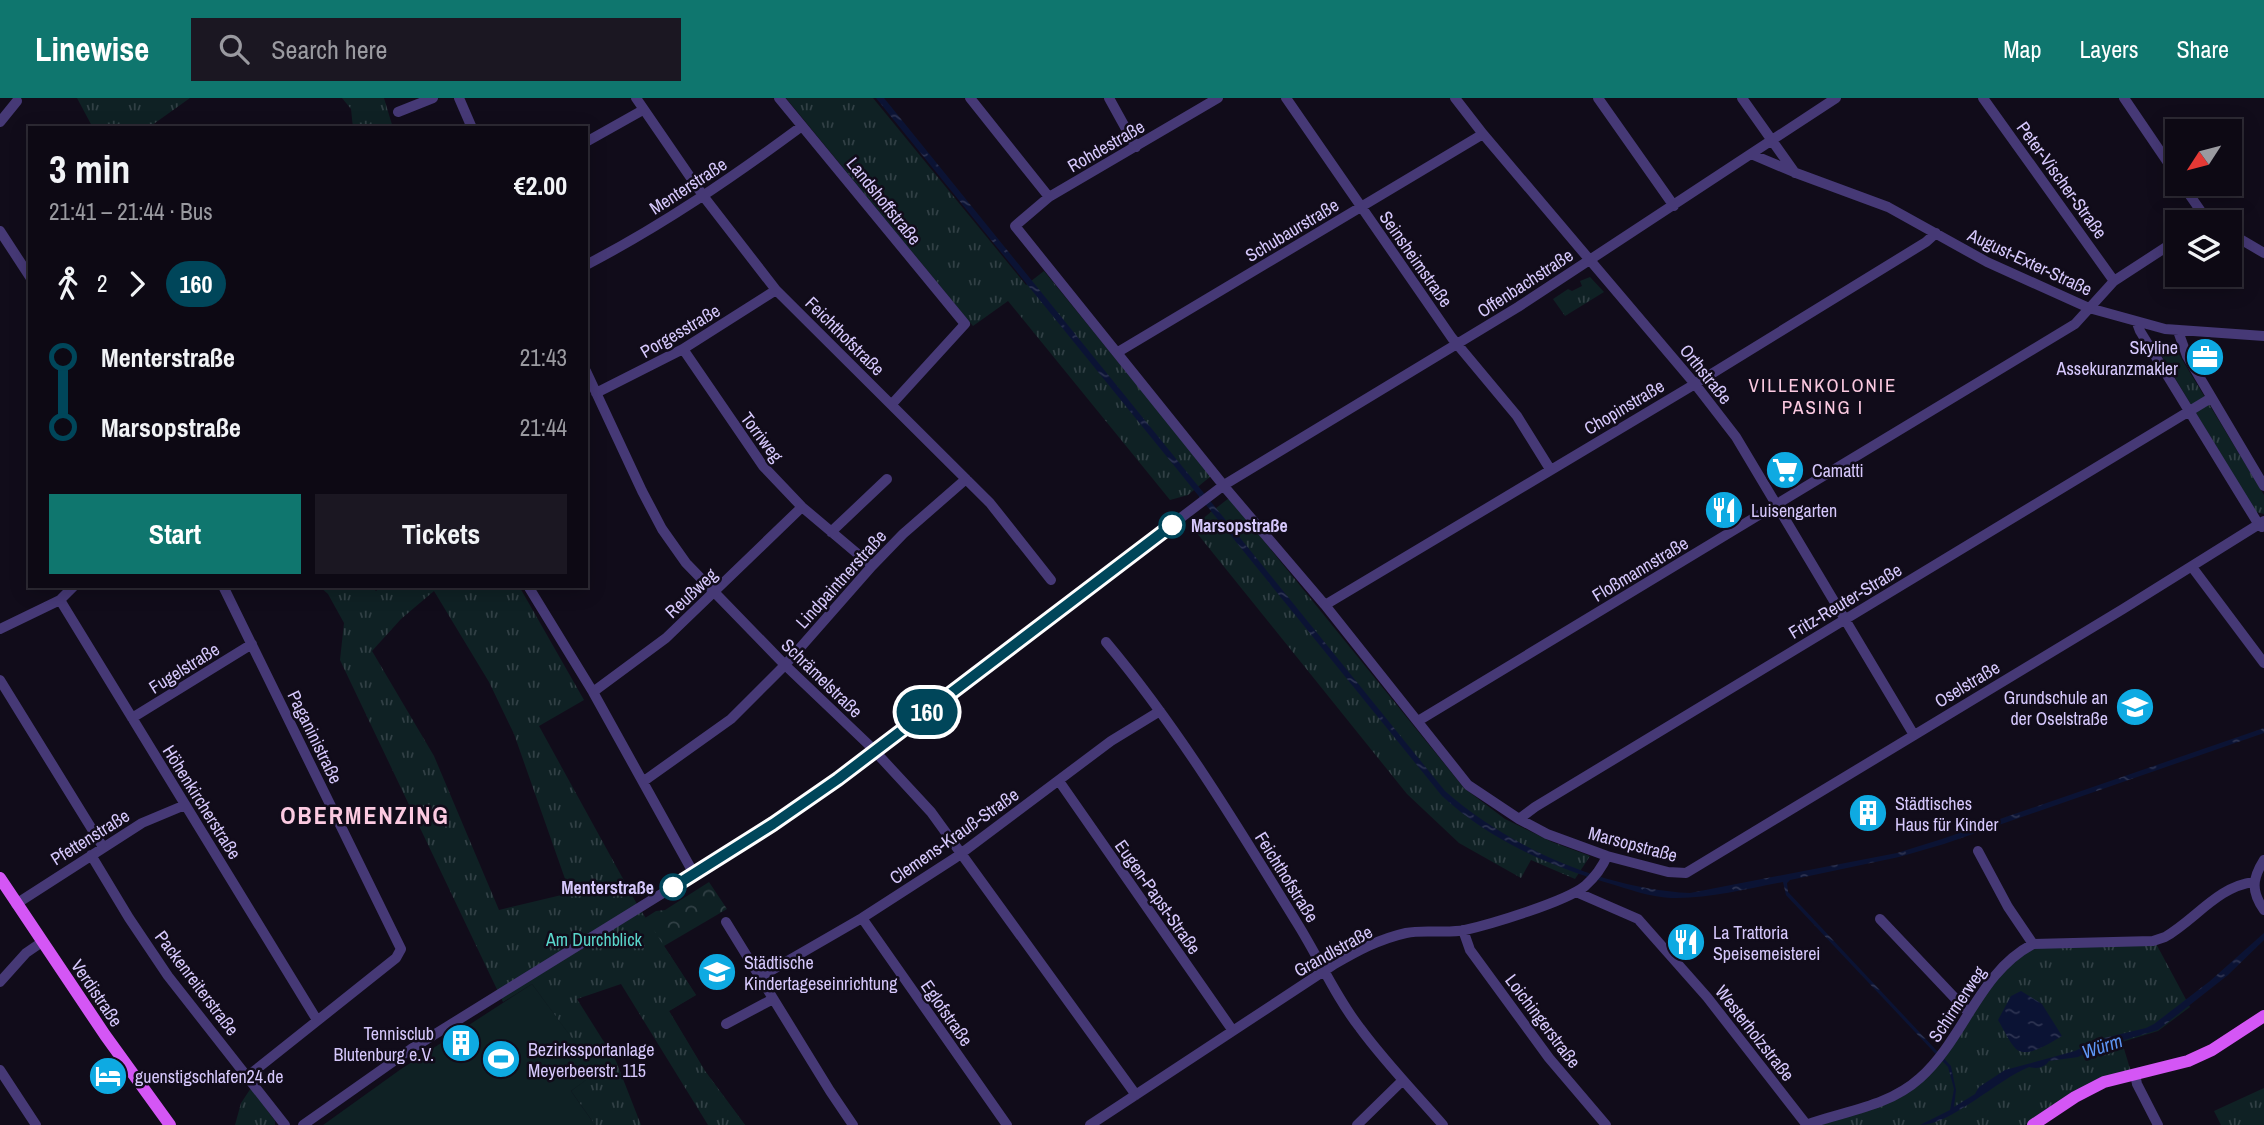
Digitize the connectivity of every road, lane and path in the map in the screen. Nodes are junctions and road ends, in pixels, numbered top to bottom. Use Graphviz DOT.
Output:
graph roads {
  1 [pos="433,98"];
  2 [pos="459,98"];
  3 [pos="636,98"];
  4 [pos="779,98"];
  5 [pos="970,98"];
  6 [pos="1109,98"];
  7 [pos="1217,98"];
  8 [pos="1286,98"];
  9 [pos="1455,98"];
  10 [pos="1598,98"];
  11 [pos="1742,98"];
  12 [pos="1836,98"];
  13 [pos="1983,98"];
  14 [pos="2123,98"];
  15 [pos="17,101"];
  16 [pos="643,110"];
  17 [pos="398,112"];
  18 [pos="0,122"];
  19 [pos="802,125"];
  20 [pos="471,126"];
  21 [pos="1483,134"];
  22 [pos="1773,139"];
  23 [pos="588,141"];
  24 [pos="1136,148"];
  25 [pos="1751,154"];
  26 [pos="2165,159"];
  27 [pos="1796,173"];
  28 [pos="704,197"];
  29 [pos="1049,197"];
  30 [pos="1674,206"];
  31 [pos="1360,207"];
  32 [pos="1015,226"];
  33 [pos="0,231"];
  34 [pos="1936,233"];
  35 [pos="2242,240"];
  36 [pos="2165,248"];
  37 [pos="2264,253"];
  38 [pos="1590,260"];
  39 [pos="588,264"];
  40 [pos="28,274"];
  41 [pos="2115,281"];
  42 [pos="776,290"];
  43 [pos="2089,308"];
  44 [pos="2137,323"];
  45 [pos="2178,331"];
  46 [pos="2264,336"];
  47 [pos="1458,345"];
  48 [pos="683,349"];
  49 [pos="1118,352"];
  50 [pos="588,375"];
  51 [pos="1695,384"];
  52 [pos="596,393"];
  53 [pos="2211,398"];
  54 [pos="892,404"];
  55 [pos="2189,412"];
  56 [pos="1550,470"];
  57 [pos="887,479"];
  58 [pos="966,479"];
  59 [pos="1224,485"];
  60 [pos="2264,486"];
  61 [pos="1776,506"];
  62 [pos="802,507"];
  63 [pos="2262,525"];
  64 [pos="831,532"];
  65 [pos="872,566"];
  66 [pos="2192,567"];
  67 [pos="1051,580"];
  68 [pos="72,588"];
  69 [pos="224,588"];
  70 [pos="529,588"];
  71 [pos="714,593"];
  72 [pos="60,600"];
  73 [pos="1325,605"];
  74 [pos="1845,620"];
  75 [pos="1,627"];
  76 [pos="1106,642"];
  77 [pos="252,644"];
  78 [pos="2264,663"];
  79 [pos="786,665"];
  80 [pos="0,680"];
  81 [pos="593,692"];
  82 [pos="1160,711"];
  83 [pos="132,718"];
  84 [pos="1418,722"];
  85 [pos="1914,735"];
  86 [pos="876,752"];
  87 [pos="1059,780"];
  88 [pos="644,781"];
  89 [pos="186,805"];
  90 [pos="1519,819"];
  91 [pos="103,847"];
  92 [pos="1978,851"];
  93 [pos="962,852"];
  94 [pos="91,855"];
  95 [pos="1607,856"];
  96 [pos="2264,860"];
  97 [pos="1686,873"];
  98 [pos="694,874"];
  99 [pos="0,878"];
  100 [pos="2253,882"];
  101 [pos="1576,892"];
  102 [pos="16,904"];
  103 [pos="2264,910"];
  104 [pos="862,918"];
  105 [pos="1880,919"];
  106 [pos="726,922"];
  107 [pos="1463,930"];
  108 [pos="42,942"];
  109 [pos="2033,944"];
  110 [pos="1324,970"];
  111 [pos="760,977"];
  112 [pos="0,982"];
  113 [pos="773,999"];
  114 [pos="1969,1013"];
  115 [pos="2264,1016"];
  116 [pos="317,1020"];
  117 [pos="726,1024"];
  118 [pos="1233,1031"];
  119 [pos="0,1070"];
  120 [pos="2135,1074"];
  121 [pos="248,1076"];
  122 [pos="1403,1080"];
  123 [pos="1136,1096"];
  124 [pos="36,1125"];
  125 [pos="170,1125"];
  126 [pos="285,1125"];
  127 [pos="303,1125"];
  128 [pos="853,1125"];
  129 [pos="1007,1125"];
  130 [pos="1090,1125"];
  131 [pos="1357,1125"];
  132 [pos="1443,1125"];
  133 [pos="1606,1125"];
  134 [pos="1806,1125"];
  135 [pos="2033,1125"];
  136 [pos="2158,1125"];
  1 -- 17 [label="street"];
  2 -- 20 [label="street"];
  3 -- 16 [label="street, Feichthofstraße"];
  4 -- 19 [label="street, Landshoffstraße"];
  5 -- 29 [label="street"];
  6 -- 24 [label="street"];
  7 -- 24 [label="street, Rohdestraße"];
  8 -- 31 [label="street, Seinsheimstraße"];
  9 -- 21 [label="street, Orthstraße"];
  10 -- 30 [label="street"];
  11 -- 22 [label="street"];
  12 -- 22 [label="street, Offenbachstraße"];
  13 -- 41 [label="street, Peter-Vischer-Straße"];
  14 -- 26 [label="street"];
  15 -- 18 [label="street"];
  16 -- 23 [label="street"];
  16 -- 28 [label="street, Feichthofstraße"];
  19 -- 28 [label="street, Menterstraße"];
  19 -- 54 [label="street, Landshoffstraße"];
  21 -- 31 [label="street, Schubaurstraße"];
  21 -- 38 [label="street, Orthstraße"];
  22 -- 25 [label="street, Offenbachstraße"];
  22 -- 27 [label="street"];
  24 -- 29 [label="street, Rohdestraße"];
  25 -- 27 [label="street, August-Exter-Straße"];
  25 -- 30 [label="street, Offenbachstraße"];
  27 -- 34 [label="street, August-Exter-Straße"];
  28 -- 39 [label="street, Menterstraße"];
  28 -- 42 [label="street, Feichthofstraße"];
  29 -- 32 [label="street, Rohdestraße"];
  30 -- 38 [label="street, Offenbachstraße"];
  31 -- 47 [label="street, Seinsheimstraße"];
  31 -- 49 [label="street, Schubaurstraße"];
  32 -- 49 [label="street, Marsopstraße"];
  33 -- 40 [label="street"];
  34 -- 43 [label="street, August-Exter-Straße"];
  34 -- 51 [label="street, Chopinstraße"];
  35 -- 37 [label="street"];
  36 -- 41 [label="street, Floßmannstraße"];
  38 -- 47 [label="street, Offenbachstraße"];
  38 -- 51 [label="street, Orthstraße"];
  41 -- 43 [label="street, Floßmannstraße"];
  42 -- 48 [label="street, Porgesstraße"];
  42 -- 54 [label="street, Feichthofstraße"];
  43 -- 44 [label="street, August-Exter-Straße"];
  43 -- 61 [label="street, Floßmannstraße"];
  44 -- 45 [label="street, August-Exter-Straße"];
  44 -- 55 [label="street"];
  45 -- 46 [label="street, August-Exter-Straße"];
  45 -- 53 [label="street"];
  47 -- 56 [label="street, Seinsheimstraße"];
  47 -- 59 [label="street, Offenbachstraße"];
  48 -- 52 [label="street, Porgesstraße"];
  48 -- 62 [label="street, Torriweg"];
  49 -- 59 [label="street, Marsopstraße"];
  50 -- 52 [label="street, Schrämelstraße"];
  51 -- 56 [label="street, Chopinstraße"];
  51 -- 61 [label="street, Orthstraße"];
  52 -- 71 [label="street, Schrämelstraße"];
  53 -- 55 [label="street, Fritz-Reuter-Straße"];
  53 -- 60 [label="street"];
  54 -- 58 [label="street, Feichthofstraße"];
  55 -- 63 [label="street"];
  55 -- 74 [label="street, Fritz-Reuter-Straße"];
  56 -- 73 [label="street, Chopinstraße"];
  57 -- 64 [label="street"];
  58 -- 65 [label="street, Lindpaintnerstraße"];
  58 -- 67 [label="street, Feichthofstraße"];
  59 -- 73 [label="street, Marsopstraße"];
  59 -- 86 [label="street, Offenbachstraße"];
  61 -- 74 [label="street, Orthstraße"];
  61 -- 84 [label="street, Floßmannstraße"];
  62 -- 64 [label="street, Torriweg"];
  62 -- 71 [label="street, Reußweg"];
  63 -- 66 [label="street, Oselstraße"];
  64 -- 65 [label="street, Torriweg"];
  65 -- 79 [label="street, Lindpaintnerstraße"];
  66 -- 78 [label="street"];
  66 -- 85 [label="street, Oselstraße"];
  68 -- 72 [label="street"];
  69 -- 77 [label="street, Paganinistraße"];
  70 -- 81 [label="street"];
  71 -- 79 [label="street, Schrämelstraße"];
  71 -- 81 [label="street, Reußweg"];
  72 -- 75 [label="street"];
  72 -- 83 [label="street, Höhenkircherstraße"];
  73 -- 84 [label="street, Marsopstraße"];
  74 -- 85 [label="street, Orthstraße"];
  74 -- 90 [label="street, Fritz-Reuter-Straße"];
  76 -- 82 [label="street, Feichthofstraße"];
  77 -- 83 [label="street, Fugelstraße"];
  77 -- 116 [label="street, Paganinistraße"];
  79 -- 86 [label="street, Schrämelstraße"];
  79 -- 88 [label="street, Lindpaintnerstraße"];
  80 -- 91 [label="street"];
  81 -- 88 [label="street"];
  82 -- 87 [label="street, Clemens-Krauß-Straße"];
  82 -- 110 [label="street, Feichthofstraße"];
  83 -- 89 [label="street, Höhenkircherstraße"];
  84 -- 90 [label="street, Marsopstraße"];
  85 -- 97 [label="street, Oselstraße"];
  86 -- 93 [label="street, Schrämelstraße"];
  86 -- 98 [label="street, Offenbachstraße"];
  87 -- 93 [label="street, Clemens-Krauß-Straße"];
  87 -- 118 [label="street, Eugen-Papst-Straße"];
  88 -- 98 [label="street"];
  89 -- 91 [label="street, Pfettenstraße"];
  89 -- 116 [label="street, Höhenkircherstraße"];
  90 -- 95 [label="street, Marsopstraße"];
  91 -- 94 [label="street, Pfettenstraße"];
  92 -- 109 [label="street"];
  93 -- 104 [label="street, Clemens-Krauß-Straße"];
  93 -- 123 [label="street, Schrämelstraße"];
  94 -- 102 [label="street, Pfettenstraße"];
  94 -- 121 [label="street, Packenreiterstraße"];
  95 -- 97 [label="street, Marsopstraße"];
  95 -- 101 [label="street, Grandlstraße"];
  96 -- 100 [label="street"];
  98 -- 127 [label="street, Offenbachstraße"];
  99 -- 102 [label="main road, Verdistraße"];
  100 -- 103 [label="street"];
  100 -- 109 [label="street"];
  101 -- 107 [label="street, Grandlstraße"];
  101 -- 134 [label="street, Westerholzstraße"];
  102 -- 108 [label="main road, Verdistraße"];
  104 -- 111 [label="street, Clemens-Krauß-Straße"];
  104 -- 129 [label="street, Eglofstraße"];
  105 -- 114 [label="street"];
  106 -- 111 [label="street"];
  107 -- 110 [label="street, Grandlstraße"];
  107 -- 133 [label="street, Loichingerstraße"];
  108 -- 112 [label="street"];
  108 -- 125 [label="main road, Verdistraße"];
  109 -- 114 [label="street, Schirmerweg"];
  110 -- 118 [label="street, Grandlstraße"];
  110 -- 122 [label="street, Feichthofstraße"];
  111 -- 113 [label="street"];
  113 -- 117 [label="street"];
  113 -- 128 [label="street"];
  114 -- 134 [label="street, Schirmerweg"];
  115 -- 120 [label="main road"];
  116 -- 121 [label="street, Paganinistraße"];
  118 -- 123 [label="street, Grandlstraße"];
  119 -- 124 [label="street"];
  120 -- 135 [label="main road"];
  120 -- 136 [label="street"];
  121 -- 126 [label="street, Packenreiterstraße"];
  122 -- 131 [label="street"];
  122 -- 132 [label="street, Feichthofstraße"];
  123 -- 130 [label="street, Grandlstraße"];
}
